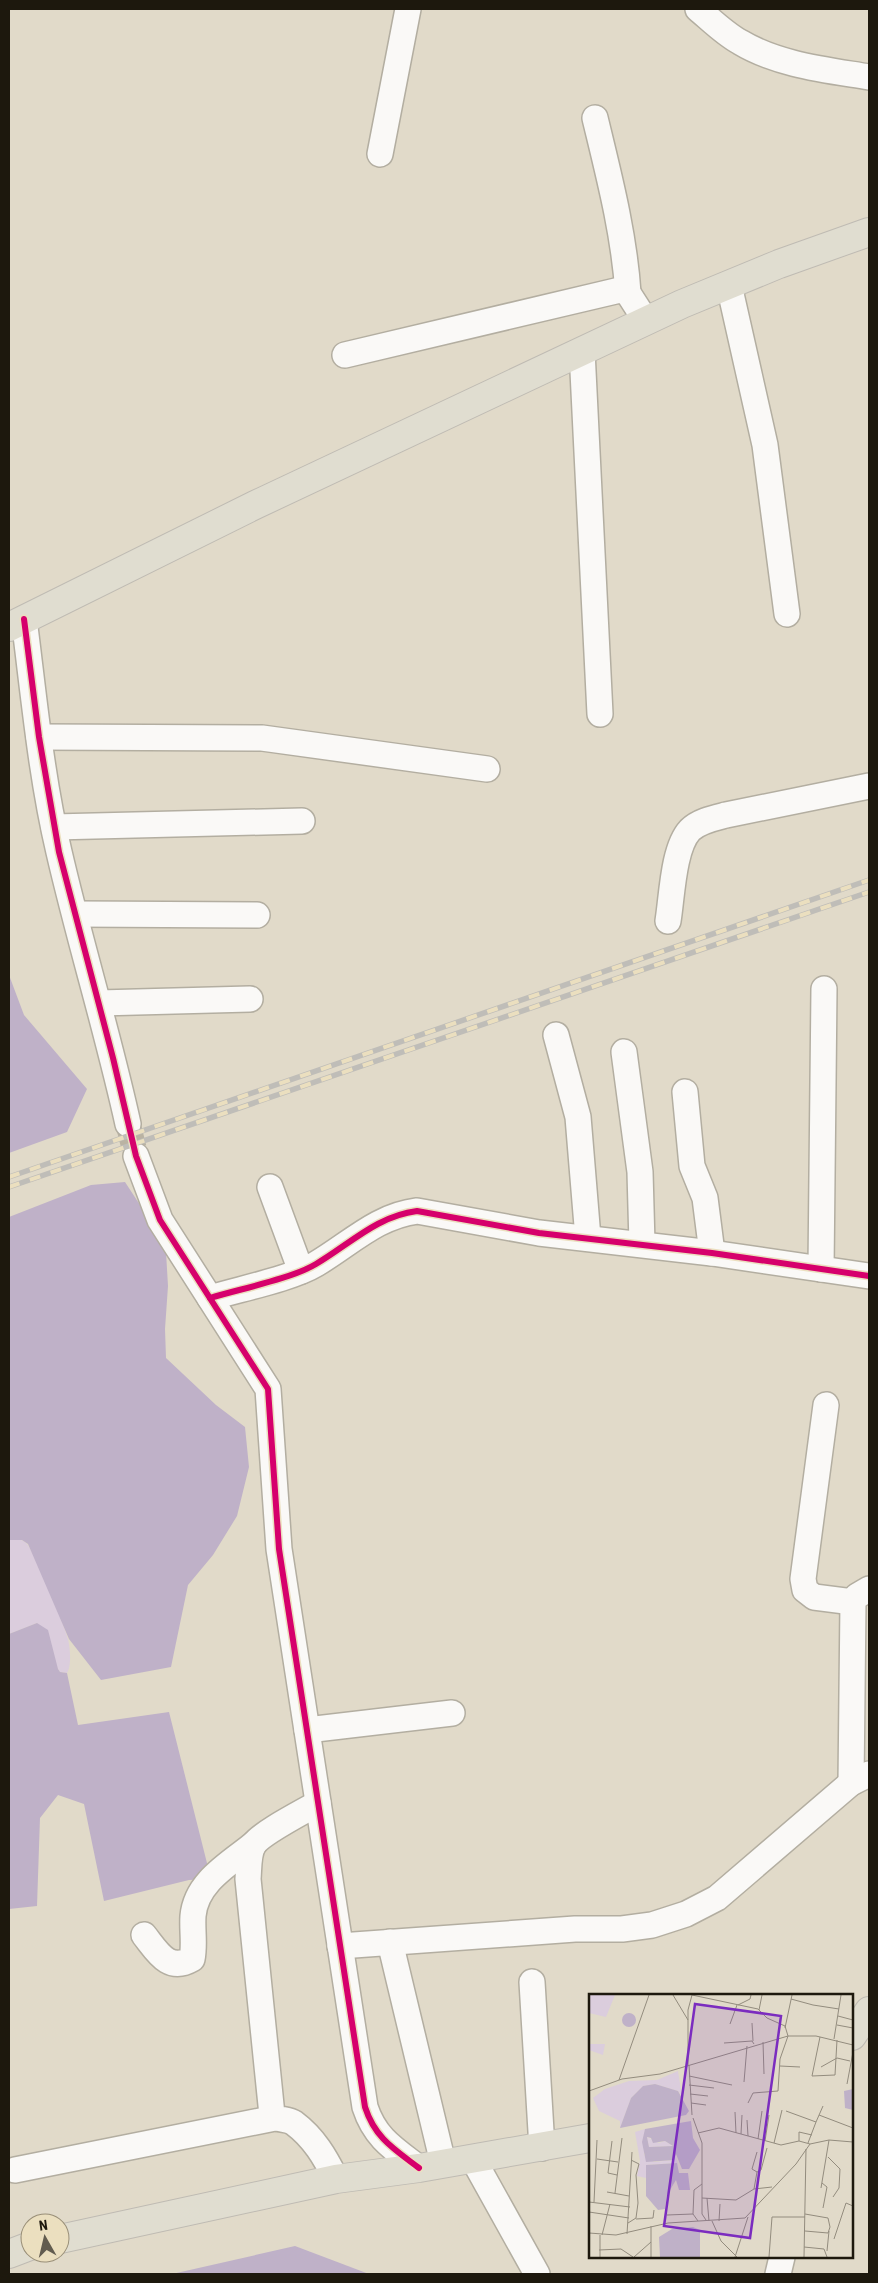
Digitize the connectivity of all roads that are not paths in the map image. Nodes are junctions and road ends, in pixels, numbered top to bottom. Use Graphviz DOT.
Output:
graph roads {
  1 [pos="408,9"];
  2 [pos="698,9"];
  3 [pos="869,78"];
  4 [pos="595,118"];
  5 [pos="380,154"];
  6 [pos="869,232"];
  7 [pos="729,285"];
  8 [pos="628,293"];
  9 [pos="646,321"];
  10 [pos="582,351"];
  11 [pos="345,355"];
  12 [pos="787,614"];
  13 [pos="14,623"];
  14 [pos="600,714"];
  15 [pos="39,737"];
  16 [pos="487,769"];
  17 [pos="869,786"];
  18 [pos="302,822"];
  19 [pos="54,827"];
  20 [pos="76,914"];
  21 [pos="258,915"];
  22 [pos="668,921"];
  23 [pos="824,989"];
  24 [pos="250,998"];
  25 [pos="99,1003"];
  26 [pos="556,1035"];
  27 [pos="624,1052"];
  28 [pos="685,1092"];
  29 [pos="128,1124"];
  30 [pos="136,1156"];
  31 [pos="270,1187"];
  32 [pos="588,1238"];
  33 [pos="642,1244"];
  34 [pos="712,1252"];
  35 [pos="821,1269"];
  36 [pos="301,1271"];
  37 [pos="869,1276"];
  38 [pos="210,1298"];
  39 [pos="826,1406"];
  40 [pos="861,1596"];
  41 [pos="452,1713"];
  42 [pos="307,1730"];
  43 [pos="860,1779"];
  44 [pos="318,1803"];
  45 [pos="254,1844"];
  46 [pos="144,1935"];
  47 [pos="390,1942"];
  48 [pos="340,1946"];
  49 [pos="532,1982"];
  50 [pos="869,2011"];
  51 [pos="853,2035"];
  52 [pos="275,2118"];
  53 [pos="589,2138"];
  54 [pos="542,2148"];
  55 [pos="473,2159"];
  56 [pos="431,2166"];
  57 [pos="15,2170"];
  58 [pos="336,2179"];
  59 [pos="70,2237"];
  60 [pos="782,2258"];
  61 [pos="537,2274"];
  62 [pos="778,2274"];
  1 -- 5 [label="street"];
  2 -- 3 [label="street"];
  4 -- 8 [label="street"];
  6 -- 7 [label="main road"];
  7 -- 9 [label="main road"];
  7 -- 12 [label="street"];
  8 -- 9 [label="street"];
  8 -- 11 [label="street"];
  9 -- 10 [label="main road"];
  10 -- 13 [label="main road"];
  10 -- 14 [label="street"];
  13 -- 15 [label="street"];
  15 -- 16 [label="street"];
  15 -- 19 [label="street"];
  17 -- 22 [label="street"];
  18 -- 19 [label="street"];
  19 -- 20 [label="street"];
  20 -- 21 [label="street"];
  20 -- 25 [label="street"];
  23 -- 35 [label="street"];
  24 -- 25 [label="street"];
  25 -- 29 [label="street"];
  26 -- 32 [label="street"];
  27 -- 33 [label="street"];
  28 -- 34 [label="street"];
  30 -- 38 [label="street"];
  31 -- 36 [label="street"];
  32 -- 33 [label="street"];
  32 -- 36 [label="street"];
  33 -- 34 [label="street"];
  34 -- 35 [label="street"];
  35 -- 37 [label="street"];
  36 -- 38 [label="street"];
  38 -- 42 [label="street"];
  39 -- 40 [label="street"];
  40 -- 43 [label="street"];
  41 -- 42 [label="street"];
  42 -- 44 [label="street"];
  43 -- 47 [label="street"];
  44 -- 45 [label="street"];
  44 -- 48 [label="street"];
  45 -- 46 [label="street"];
  45 -- 52 [label="street"];
  47 -- 48 [label="street"];
  47 -- 56 [label="street"];
  48 -- 56 [label="street"];
  49 -- 54 [label="street"];
  50 -- 51 [label="main road"];
  52 -- 57 [label="street"];
  52 -- 58 [label="street"];
  53 -- 54 [label="main road"];
  54 -- 55 [label="main road"];
  55 -- 56 [label="main road"];
  55 -- 61 [label="street"];
  56 -- 58 [label="main road"];
  58 -- 59 [label="main road"];
  60 -- 62 [label="street"];
}
